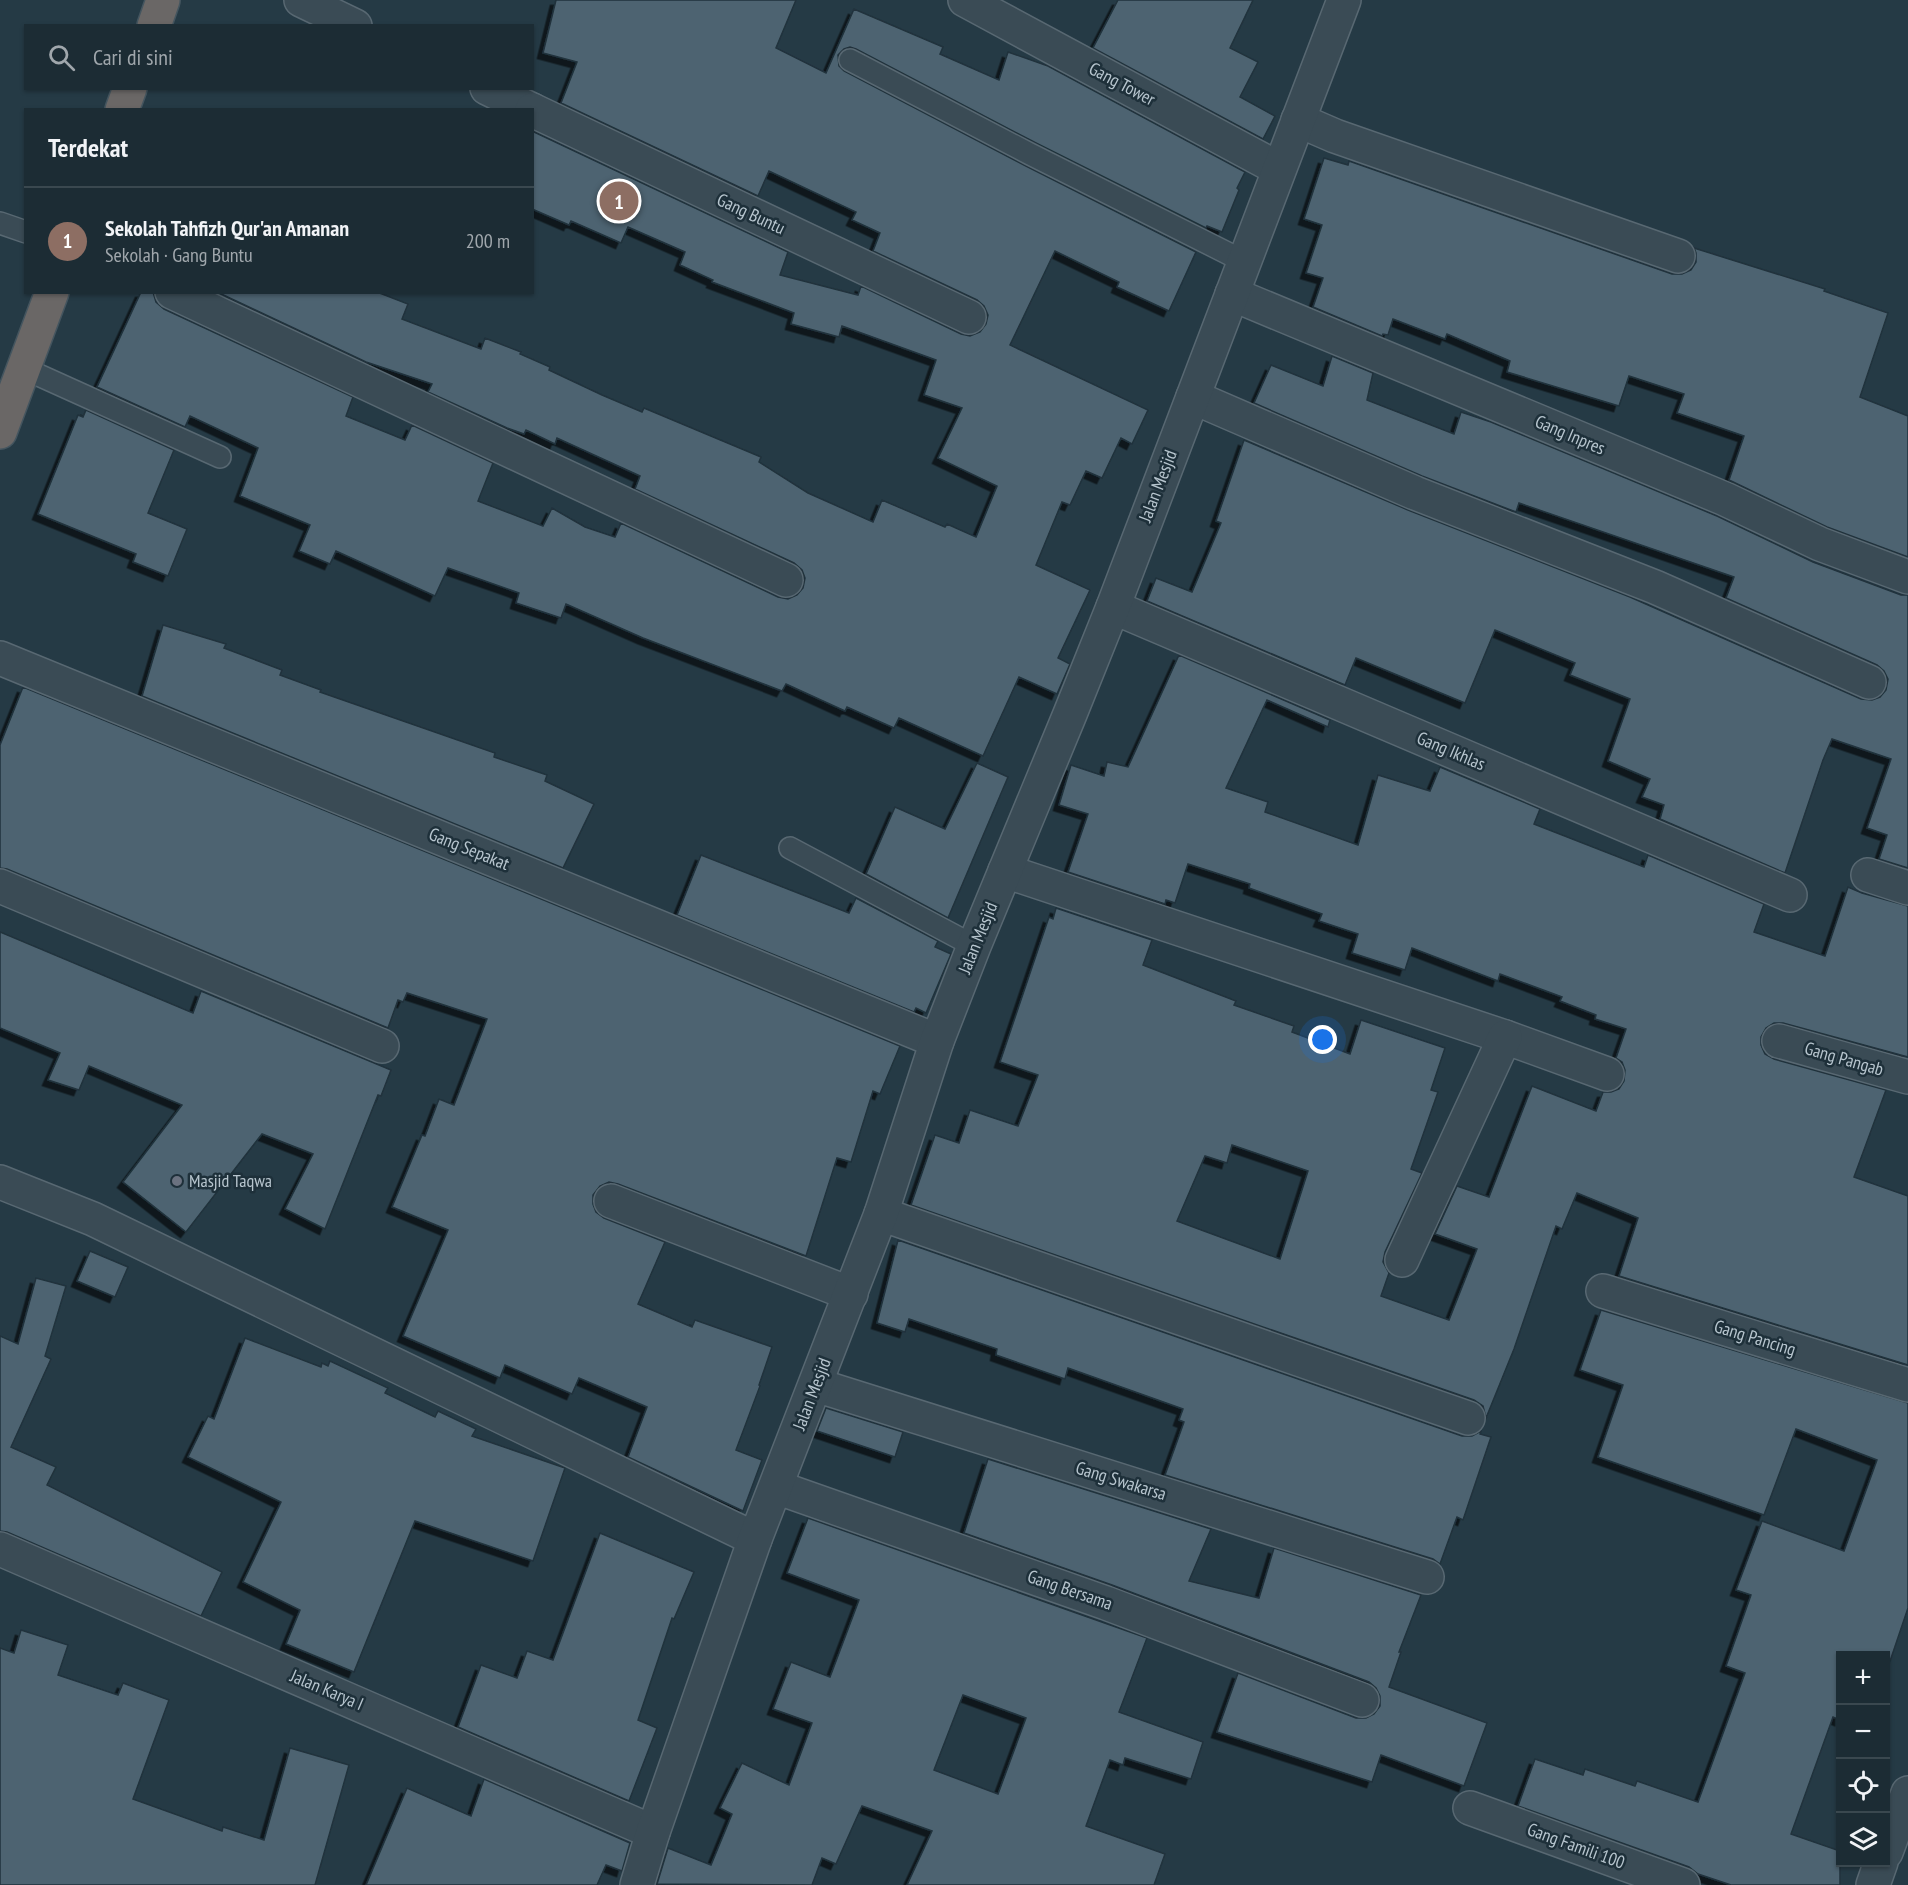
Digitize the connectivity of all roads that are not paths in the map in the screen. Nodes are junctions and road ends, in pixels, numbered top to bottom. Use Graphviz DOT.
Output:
graph roads {
  1 [pos="163,0"];
  2 [pos="301,0"];
  3 [pos="966,0"];
  4 [pos="1344,0"];
  5 [pos="154,24"];
  6 [pos="351,24"];
  7 [pos="850,60"];
  8 [pos="129,90"];
  9 [pos="491,90"];
  10 [pos="123,108"];
  11 [pos="528,108"];
  12 [pos="534,111"];
  13 [pos="1298,120"];
  14 [pos="1279,169"];
  15 [pos="0,223"];
  16 [pos="24,231"];
  17 [pos="1678,256"];
  18 [pos="1243,261"];
  19 [pos="51,294"];
  20 [pos="176,294"];
  21 [pos="1232,294"];
  22 [pos="969,317"];
  23 [pos="23,368"];
  24 [pos="1192,397"];
  25 [pos="0,432"];
  26 [pos="220,457"];
  27 [pos="1908,577"];
  28 [pos="786,580"];
  29 [pos="1113,607"];
  30 [pos="0,658"];
  31 [pos="1869,682"];
  32 [pos="790,848"];
  33 [pos="1005,871"];
  34 [pos="1868,875"];
  35 [pos="0,886"];
  36 [pos="1908,888"];
  37 [pos="1790,895"];
  38 [pos="974,946"];
  39 [pos="1505,1037"];
  40 [pos="937,1041"];
  41 [pos="1779,1041"];
  42 [pos="382,1046"];
  43 [pos="1607,1074"];
  44 [pos="1908,1077"];
  45 [pos="0,1182"];
  46 [pos="612,1201"];
  47 [pos="881,1214"];
  48 [pos="1402,1260"];
  49 [pos="1603,1291"];
  50 [pos="851,1294"];
  51 [pos="816,1385"];
  52 [pos="1908,1385"];
  53 [pos="1468,1418"];
  54 [pos="776,1488"];
  55 [pos="756,1539"];
  56 [pos="0,1549"];
  57 [pos="1426,1577"];
  58 [pos="1362,1700"];
  59 [pos="1906,1802"];
  60 [pos="1470,1808"];
  61 [pos="653,1832"];
  62 [pos="1890,1842"];
  63 [pos="1880,1867"];
  64 [pos="637,1885"];
  65 [pos="1683,1885"];
  66 [pos="1873,1885"];
  1 -- 5 [label="highway"];
  2 -- 6 [label="street"];
  3 -- 14 [label="street, Gang Tower"];
  4 -- 13 [label="street, Jalan Mesjid"];
  7 -- 18 [label="lane"];
  8 -- 10 [label="highway"];
  9 -- 11 [label="street, Gang Buntu"];
  12 -- 22 [label="street, Gang Buntu"];
  13 -- 14 [label="street, Jalan Mesjid"];
  13 -- 17 [label="street"];
  14 -- 18 [label="street, Jalan Mesjid"];
  15 -- 16 [label="lane"];
  18 -- 21 [label="street, Jalan Mesjid"];
  19 -- 23 [label="highway"];
  20 -- 28 [label="street"];
  21 -- 24 [label="street, Jalan Mesjid"];
  21 -- 27 [label="street, Gang Inpres"];
  23 -- 25 [label="highway"];
  23 -- 26 [label="lane"];
  24 -- 29 [label="street, Jalan Mesjid"];
  24 -- 31 [label="street"];
  29 -- 33 [label="street, Jalan Mesjid"];
  29 -- 37 [label="street, Gang Ikhlas"];
  30 -- 40 [label="street, Gang Sepakat"];
  32 -- 38 [label="lane"];
  33 -- 38 [label="street, Jalan Mesjid"];
  33 -- 39 [label="street"];
  34 -- 36 [label="street"];
  35 -- 42 [label="street"];
  38 -- 40 [label="street, Jalan Mesjid"];
  39 -- 43 [label="street"];
  39 -- 48 [label="street"];
  40 -- 47 [label="street, Jalan Mesjid"];
  41 -- 44 [label="street, Gang Pangab"];
  45 -- 55 [label="street"];
  46 -- 50 [label="street"];
  47 -- 50 [label="street, Jalan Mesjid"];
  47 -- 53 [label="street"];
  49 -- 52 [label="street, Gang Pancing"];
  50 -- 51 [label="street, Jalan Mesjid"];
  51 -- 54 [label="street, Jalan Mesjid"];
  51 -- 57 [label="street, Gang Swakarsa"];
  54 -- 55 [label="street, Jalan Mesjid"];
  54 -- 58 [label="street, Gang Bersama"];
  55 -- 61 [label="street, Jalan Mesjid"];
  56 -- 61 [label="street, Jalan Karya I"];
  59 -- 62 [label="street"];
  60 -- 65 [label="street, Gang Famili 100"];
  61 -- 64 [label="street, Jalan Mesjid"];
  63 -- 66 [label="street"];
}
